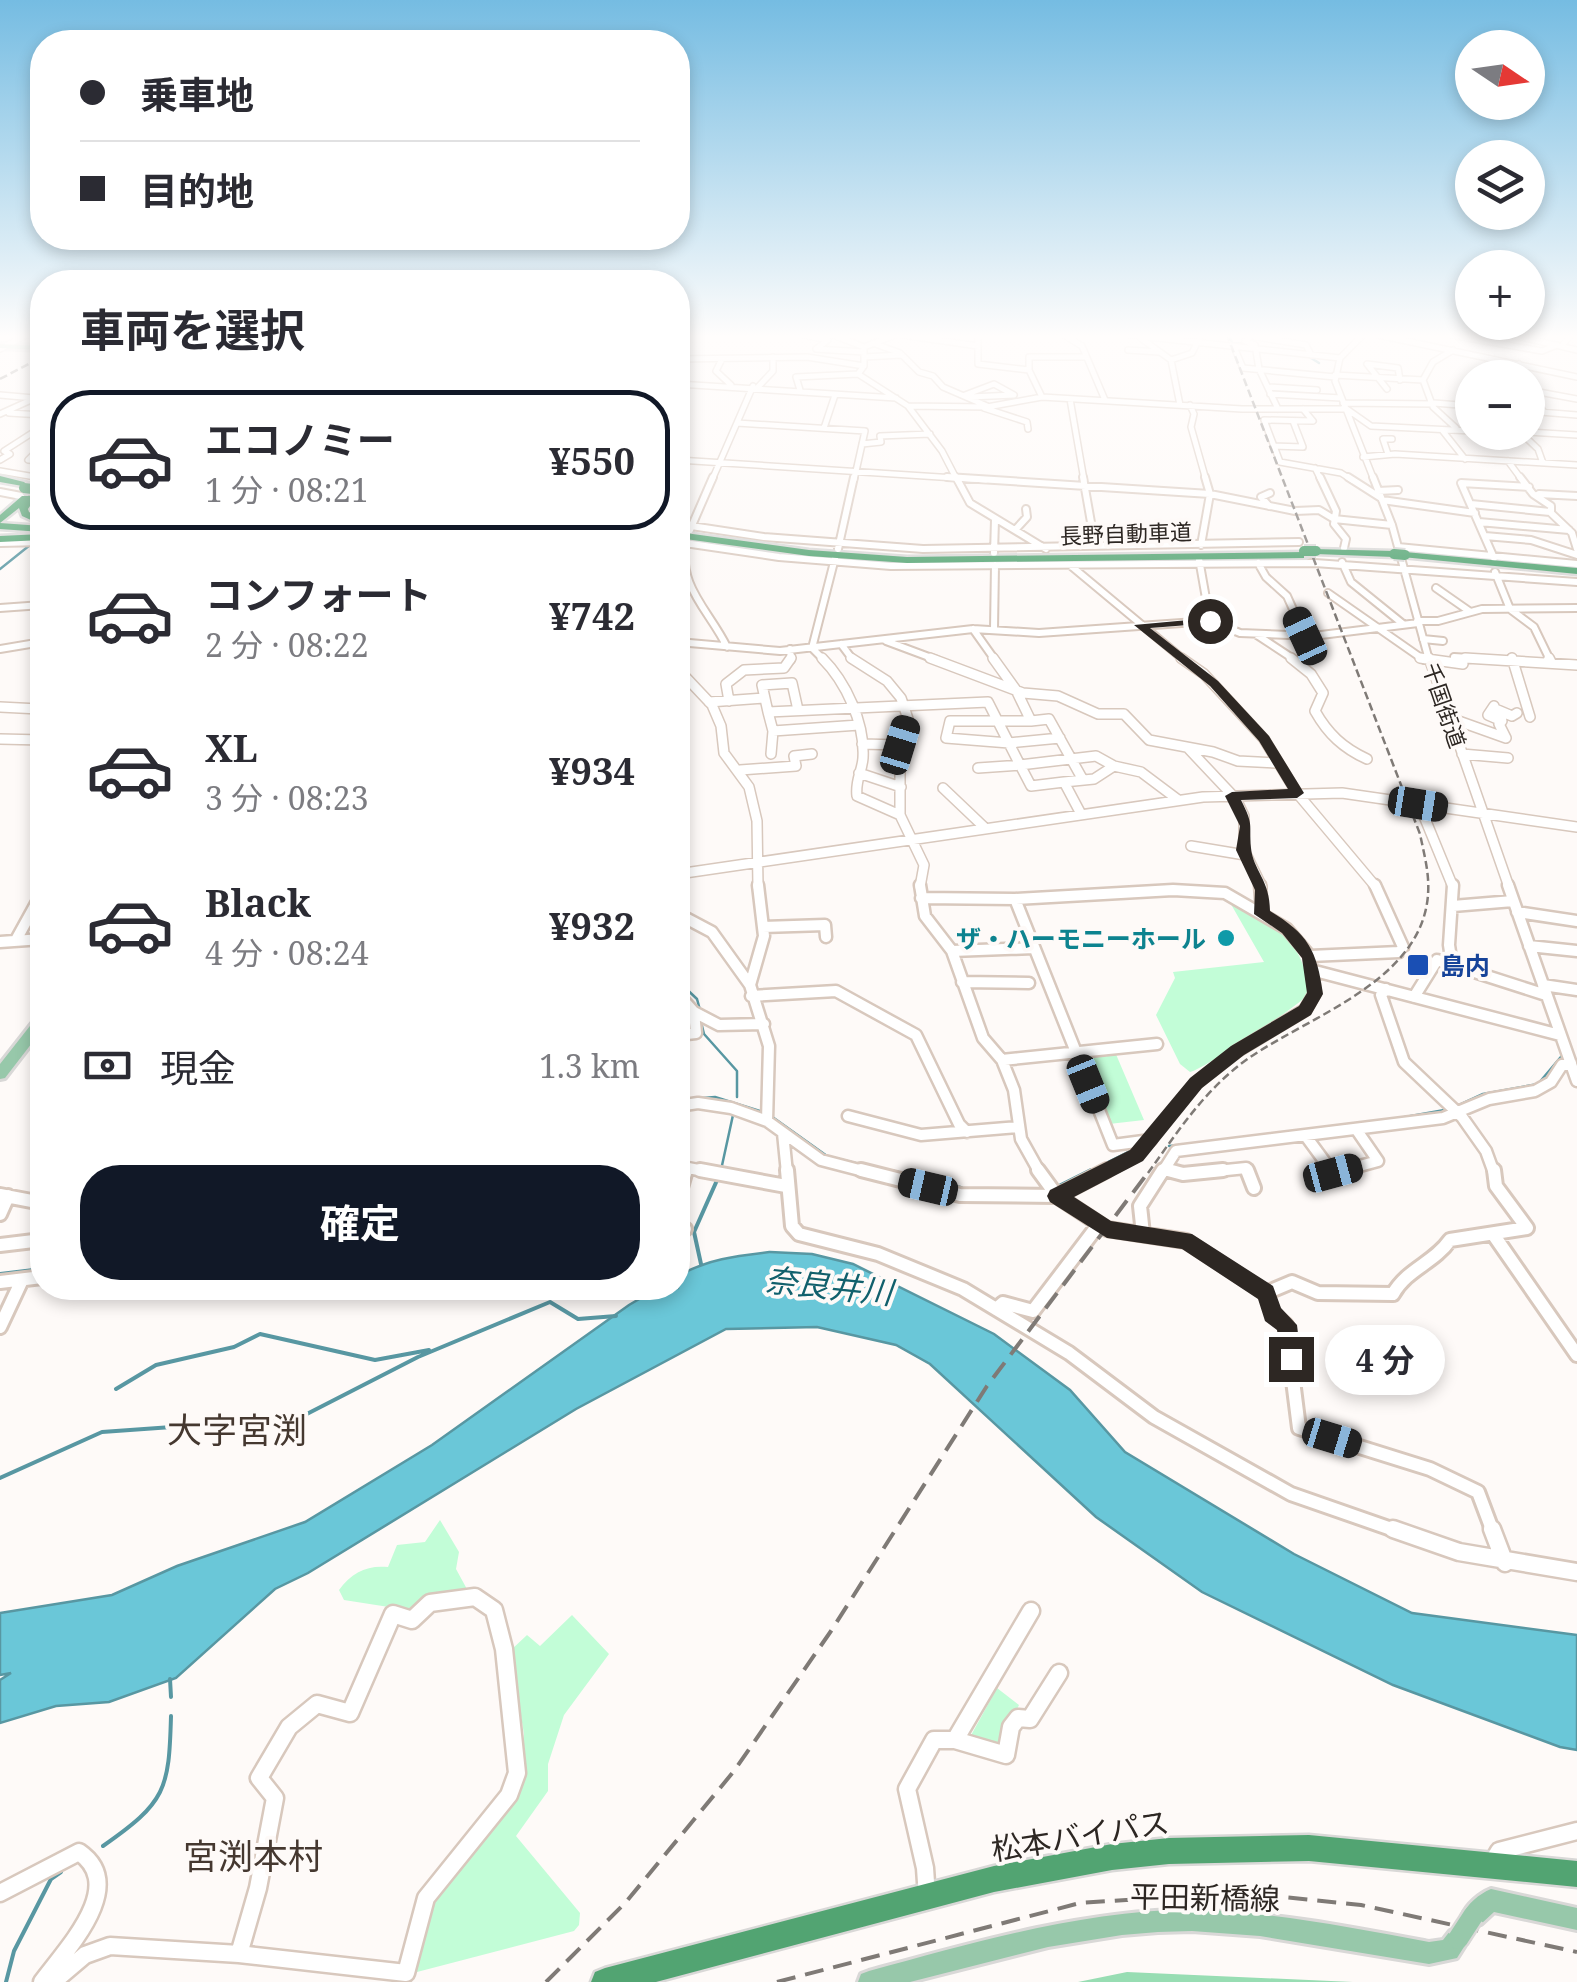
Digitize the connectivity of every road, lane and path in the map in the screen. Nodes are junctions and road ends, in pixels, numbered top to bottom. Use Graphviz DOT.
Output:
graph roads {
  1 [pos="735,427"];
  2 [pos="815,427"];
  3 [pos="925,427"];
  4 [pos="1075,427"];
  5 [pos="1191,427"];
  6 [pos="1267,427"];
  7 [pos="1295,427"];
  8 [pos="1352,427"];
  9 [pos="1398,427"];
  10 [pos="824,428"];
  11 [pos="1455,429"];
  12 [pos="1442,430"];
  13 [pos="1545,433"];
  14 [pos="30,434"];
  15 [pos="930,434"];
  16 [pos="1577,435"];
  17 [pos="1374,438"];
  18 [pos="1383,438"];
  19 [pos="1392,440"];
  20 [pos="862,444"];
  21 [pos="1274,446"];
  22 [pos="1538,450"];
  23 [pos="1388,454"];
  24 [pos="1363,457"];
  25 [pos="1465,459"];
  26 [pos="0,460"];
  27 [pos="1508,460"];
  28 [pos="690,461"];
  29 [pos="720,462"];
  30 [pos="1543,463"];
  31 [pos="1577,465"];
  32 [pos="1314,467"];
  33 [pos="0,470"];
  34 [pos="855,470"];
  35 [pos="956,477"];
  36 [pos="30,480"];
  37 [pos="0,481"];
  38 [pos="1084,486"];
  39 [pos="30,487"];
  40 [pos="24,489"];
  41 [pos="1398,490"];
  42 [pos="1531,491"];
  43 [pos="0,492"];
  44 [pos="1270,492"];
  45 [pos="1210,494"];
  46 [pos="30,495"];
  47 [pos="1577,496"];
  48 [pos="1380,497"];
  49 [pos="1471,504"];
  50 [pos="1269,506"];
  51 [pos="1013,508"];
  52 [pos="1550,512"];
  53 [pos="1475,514"];
  54 [pos="1334,518"];
  55 [pos="995,520"];
  56 [pos="1479,522"];
  57 [pos="0,523"];
  58 [pos="1392,525"];
  59 [pos="691,528"];
  60 [pos="30,529"];
  61 [pos="1016,529"];
  62 [pos="30,530"];
  63 [pos="1570,530"];
  64 [pos="30,535"];
  65 [pos="1485,536"];
  66 [pos="690,537"];
  67 [pos="690,537"];
  68 [pos="0,541"];
  69 [pos="1202,543"];
  70 [pos="1096,546"];
  71 [pos="1344,548"];
  72 [pos="1048,550"];
  73 [pos="1308,550"];
  74 [pos="994,552"];
  75 [pos="1577,552"];
  76 [pos="836,554"];
  77 [pos="1400,557"];
  78 [pos="1494,557"];
  79 [pos="1199,561"];
  80 [pos="1342,562"];
  81 [pos="1258,563"];
  82 [pos="1068,564"];
  83 [pos="995,566"];
  84 [pos="1495,572"];
  85 [pos="1577,573"];
  86 [pos="1436,588"];
  87 [pos="690,591"];
  88 [pos="1328,592"];
  89 [pos="30,606"];
  90 [pos="0,608"];
  91 [pos="1577,608"];
  92 [pos="1510,609"];
  93 [pos="1469,611"];
  94 [pos="1210,621"];
  95 [pos="1417,622"];
  96 [pos="1403,624"];
  97 [pos="1139,625"];
  98 [pos="973,629"];
  99 [pos="994,629"];
  100 [pos="1378,630"];
  101 [pos="1256,634"];
  102 [pos="1305,636"];
  103 [pos="1423,639"];
  104 [pos="880,640"];
  105 [pos="1443,641"];
  106 [pos="690,643"];
  107 [pos="30,644"];
  108 [pos="841,644"];
  109 [pos="1479,645"];
  110 [pos="728,647"];
  111 [pos="0,648"];
  112 [pos="812,648"];
  113 [pos="790,649"];
  114 [pos="1489,658"];
  115 [pos="1512,658"];
  116 [pos="1429,660"];
  117 [pos="1551,662"];
  118 [pos="1463,664"];
  119 [pos="1577,665"];
  120 [pos="690,678"];
  121 [pos="1016,690"];
  122 [pos="765,698"];
  123 [pos="730,701"];
  124 [pos="709,702"];
  125 [pos="903,705"];
  126 [pos="0,707"];
  127 [pos="854,708"];
  128 [pos="30,709"];
  129 [pos="798,710"];
  130 [pos="768,712"];
  131 [pos="1517,713"];
  132 [pos="1450,718"];
  133 [pos="1530,718"];
  134 [pos="1031,720"];
  135 [pos="859,724"];
  136 [pos="999,724"];
  137 [pos="773,731"];
  138 [pos="1486,732"];
  139 [pos="1060,738"];
  140 [pos="1506,738"];
  141 [pos="0,739"];
  142 [pos="1522,739"];
  143 [pos="30,740"];
  144 [pos="1009,743"];
  145 [pos="862,744"];
  146 [pos="900,745"];
  147 [pos="1186,747"];
  148 [pos="771,754"];
  149 [pos="812,754"];
  150 [pos="1462,754"];
  151 [pos="1492,756"];
  152 [pos="1508,758"];
  153 [pos="1071,759"];
  154 [pos="1367,760"];
  155 [pos="1278,762"];
  156 [pos="1020,765"];
  157 [pos="1114,766"];
  158 [pos="978,768"];
  159 [pos="740,770"];
  160 [pos="859,773"];
  161 [pos="1084,780"];
  162 [pos="1064,782"];
  163 [pos="901,787"];
  164 [pos="943,788"];
  165 [pos="1297,793"];
  166 [pos="1232,796"];
  167 [pos="1177,799"];
  168 [pos="1418,804"];
  169 [pos="1081,814"];
  170 [pos="1483,814"];
  171 [pos="900,816"];
  172 [pos="984,827"];
  173 [pos="1577,827"];
  174 [pos="913,839"];
  175 [pos="1192,846"];
  176 [pos="1245,856"];
  177 [pos="758,861"];
  178 [pos="690,872"];
  179 [pos="922,898"];
  180 [pos="1015,899"];
  181 [pos="1453,906"];
  182 [pos="1515,906"];
  183 [pos="1262,914"];
  184 [pos="30,915"];
  185 [pos="690,920"];
  186 [pos="1577,921"];
  187 [pos="763,926"];
  188 [pos="826,937"];
  189 [pos="30,939"];
  190 [pos="16,940"];
  191 [pos="0,942"];
  192 [pos="1529,946"];
  193 [pos="1034,948"];
  194 [pos="952,951"];
  195 [pos="1577,951"];
  196 [pos="1310,956"];
  197 [pos="1452,965"];
  198 [pos="1314,971"];
  199 [pos="962,982"];
  200 [pos="1029,982"];
  201 [pos="750,990"];
  202 [pos="1386,990"];
  203 [pos="1545,990"];
  204 [pos="1577,990"];
  205 [pos="1414,998"];
  206 [pos="690,1005"];
  207 [pos="698,1013"];
  208 [pos="764,1024"];
  209 [pos="690,1034"];
  210 [pos="30,1036"];
  211 [pos="1560,1036"];
  212 [pos="1158,1044"];
  213 [pos="1570,1053"];
  214 [pos="1075,1054"];
  215 [pos="1002,1060"];
  216 [pos="0,1074"];
  217 [pos="1577,1081"];
  218 [pos="690,1105"];
  219 [pos="1454,1109"];
  220 [pos="768,1116"];
  221 [pos="848,1116"];
  222 [pos="1019,1127"];
  223 [pos="1356,1129"];
  224 [pos="783,1132"];
  225 [pos="967,1132"];
  226 [pos="1305,1135"];
  227 [pos="1151,1140"];
  228 [pos="690,1169"];
  229 [pos="1164,1169"];
  230 [pos="786,1186"];
  231 [pos="1254,1188"];
  232 [pos="4,1196"];
  233 [pos="1057,1196"];
  234 [pos="30,1201"];
  235 [pos="0,1214"];
  236 [pos="1099,1224"];
  237 [pos="1143,1234"];
  238 [pos="1493,1234"];
  239 [pos="30,1241"];
  240 [pos="0,1245"];
  241 [pos="30,1278"];
  242 [pos="22,1280"];
  243 [pos="0,1282"];
  244 [pos="1266,1293"];
  245 [pos="996,1309"];
  246 [pos="0,1328"];
  247 [pos="1577,1355"];
  248 [pos="1505,1562"];
  249 [pos="1577,1572"];
  250 [pos="1031,1611"];
  251 [pos="1059,1674"];
  252 [pos="955,1740"];
  253 [pos="1577,1831"];
  254 [pos="1539,1841"];
  255 [pos="1490,1866"];
  256 [pos="1541,1870"];
  257 [pos="1577,1874"];
  258 [pos="0,1892"];
  259 [pos="927,1898"];
  260 [pos="1577,1919"];
  261 [pos="239,1954"];
  262 [pos="42,1982"];
  263 [pos="53,1982"];
  264 [pos="605,1982"];
  265 [pos="869,1982"];
  1 -- 29 [label="street"];
  2 -- 10 [label="street"];
  3 -- 15 [label="street"];
  4 -- 38 [label="street"];
  5 -- 45 [label="street"];
  6 -- 21 [label="street"];
  7 -- 21 [label="street"];
  8 -- 24 [label="street, 千国街道"];
  9 -- 12 [label="street"];
  10 -- 20 [label="street"];
  11 -- 12 [label="street"];
  12 -- 25 [label="street"];
  13 -- 16 [label="street"];
  14 -- 26 [label="street"];
  15 -- 20 [label="street"];
  15 -- 35 [label="street"];
  17 -- 18 [label="street"];
  18 -- 19 [label="street"];
  18 -- 23 [label="street"];
  20 -- 34 [label="street"];
  21 -- 32 [label="street"];
  22 -- 30 [label="street"];
  23 -- 24 [label="street"];
  23 -- 25 [label="street"];
  24 -- 48 [label="street, 千国街道"];
  25 -- 27 [label="street"];
  27 -- 30 [label="street"];
  27 -- 42 [label="street"];
  28 -- 29 [label="street"];
  29 -- 34 [label="street"];
  29 -- 59 [label="street"];
  30 -- 31 [label="street"];
  32 -- 48 [label="street"];
  32 -- 54 [label="street"];
  33 -- 36 [label="street"];
  34 -- 35 [label="street"];
  34 -- 76 [label="street"];
  35 -- 38 [label="street"];
  35 -- 55 [label="street"];
  37 -- 40 [label="highway"];
  38 -- 45 [label="street"];
  38 -- 70 [label="street"];
  39 -- 40 [label="highway"];
  40 -- 43 [label="street"];
  40 -- 57 [label="highway"];
  41 -- 48 [label="street"];
  42 -- 47 [label="street"];
  42 -- 49 [label="street"];
  42 -- 52 [label="street"];
  44 -- 50 [label="street"];
  45 -- 50 [label="street"];
  45 -- 69 [label="street"];
  46 -- 57 [label="highway"];
  48 -- 53 [label="street"];
  48 -- 58 [label="street, 千国街道"];
  49 -- 52 [label="street"];
  49 -- 53 [label="street"];
  50 -- 54 [label="street"];
  51 -- 61 [label="street"];
  52 -- 63 [label="street"];
  53 -- 56 [label="street"];
  54 -- 58 [label="street"];
  54 -- 71 [label="street"];
  55 -- 61 [label="street"];
  55 -- 74 [label="street"];
  56 -- 63 [label="street"];
  56 -- 65 [label="street"];
  57 -- 60 [label="highway"];
  57 -- 62 [label="highway"];
  58 -- 77 [label="street, 千国街道"];
  59 -- 76 [label="street"];
  61 -- 72 [label="street"];
  63 -- 75 [label="street"];
  64 -- 68 [label="highway"];
  65 -- 75 [label="street"];
  65 -- 78 [label="street"];
  66 -- 76 [label="street"];
  67 -- 73 [label="highway, 長野自動車道"];
  69 -- 70 [label="street"];
  69 -- 73 [label="street"];
  70 -- 72 [label="street"];
  72 -- 74 [label="street"];
  73 -- 77 [label="highway, 長野自動車道"];
  74 -- 76 [label="street"];
  76 -- 83 [label="street"];
  76 -- 112 [label="street"];
  77 -- 78 [label="street"];
  77 -- 80 [label="street"];
  77 -- 84 [label="street"];
  77 -- 85 [label="highway, 長野自動車道"];
  77 -- 95 [label="street, 千国街道"];
  78 -- 85 [label="street"];
  79 -- 81 [label="street"];
  79 -- 82 [label="street"];
  79 -- 94 [label="street"];
  80 -- 81 [label="street"];
  80 -- 96 [label="street"];
  81 -- 102 [label="street"];
  82 -- 83 [label="street"];
  82 -- 97 [label="street"];
  83 -- 99 [label="street"];
  84 -- 85 [label="street"];
  84 -- 92 [label="street"];
  86 -- 93 [label="street"];
  87 -- 110 [label="street"];
  88 -- 100 [label="street"];
  89 -- 90 [label="street"];
  91 -- 92 [label="street"];
  92 -- 93 [label="street"];
  92 -- 117 [label="street"];
  93 -- 95 [label="street"];
  94 -- 97 [label="street"];
  94 -- 101 [label="street"];
  95 -- 96 [label="street"];
  95 -- 103 [label="street, 千国街道"];
  96 -- 100 [label="street"];
  97 -- 99 [label="street"];
  97 -- 155 [label="street"];
  98 -- 99 [label="street"];
  98 -- 104 [label="street"];
  98 -- 121 [label="street"];
  100 -- 102 [label="street"];
  100 -- 116 [label="street"];
  101 -- 102 [label="street"];
  101 -- 154 [label="street"];
  103 -- 105 [label="street"];
  103 -- 116 [label="street, 千国街道"];
  104 -- 108 [label="street"];
  104 -- 121 [label="street"];
  106 -- 110 [label="street"];
  107 -- 111 [label="street"];
  108 -- 112 [label="street"];
  108 -- 125 [label="street"];
  109 -- 114 [label="street"];
  110 -- 113 [label="street"];
  112 -- 113 [label="street"];
  112 -- 127 [label="street"];
  113 -- 123 [label="street"];
  114 -- 115 [label="street"];
  114 -- 116 [label="street"];
  115 -- 117 [label="street"];
  115 -- 133 [label="street"];
  116 -- 118 [label="street"];
  116 -- 132 [label="street, 千国街道"];
  117 -- 119 [label="street"];
  120 -- 124 [label="street"];
  121 -- 134 [label="street"];
  121 -- 147 [label="street"];
  122 -- 123 [label="street"];
  122 -- 129 [label="street"];
  122 -- 130 [label="street"];
  123 -- 124 [label="street"];
  124 -- 159 [label="street"];
  125 -- 127 [label="street"];
  125 -- 136 [label="street"];
  125 -- 146 [label="street"];
  126 -- 128 [label="street"];
  127 -- 129 [label="street"];
  127 -- 135 [label="street"];
  129 -- 130 [label="street"];
  130 -- 137 [label="street"];
  131 -- 140 [label="street"];
  132 -- 138 [label="street"];
  132 -- 150 [label="street, 千国街道"];
  134 -- 136 [label="street"];
  134 -- 139 [label="street"];
  135 -- 137 [label="street"];
  135 -- 145 [label="street"];
  136 -- 144 [label="street"];
  136 -- 144 [label="street"];
  137 -- 148 [label="street"];
  138 -- 140 [label="street"];
  138 -- 151 [label="street"];
  139 -- 144 [label="street"];
  139 -- 153 [label="street"];
  140 -- 142 [label="street"];
  141 -- 143 [label="street"];
  144 -- 156 [label="street"];
  145 -- 146 [label="street"];
  145 -- 160 [label="street"];
  146 -- 163 [label="street"];
  147 -- 155 [label="street"];
  147 -- 166 [label="street"];
  149 -- 159 [label="street"];
  150 -- 151 [label="street"];
  150 -- 170 [label="street, 千国街道"];
  151 -- 152 [label="street"];
  153 -- 156 [label="street"];
  153 -- 157 [label="street"];
  153 -- 161 [label="street"];
  155 -- 165 [label="street"];
  156 -- 158 [label="street"];
  156 -- 162 [label="street"];
  157 -- 161 [label="street"];
  157 -- 167 [label="street"];
  159 -- 177 [label="street"];
  160 -- 163 [label="street"];
  160 -- 171 [label="street"];
  161 -- 162 [label="street"];
  162 -- 169 [label="street"];
  163 -- 171 [label="street"];
  164 -- 172 [label="street"];
  165 -- 166 [label="street"];
  165 -- 168 [label="street"];
  165 -- 196 [label="street"];
  166 -- 167 [label="street"];
  166 -- 176 [label="street"];
  167 -- 169 [label="street"];
  168 -- 170 [label="street"];
  168 -- 181 [label="street"];
  169 -- 172 [label="street"];
  170 -- 173 [label="street"];
  170 -- 182 [label="street, 千国街道"];
  171 -- 174 [label="street"];
  172 -- 174 [label="street"];
  174 -- 177 [label="street"];
  174 -- 179 [label="street"];
  175 -- 176 [label="street"];
  176 -- 183 [label="street"];
  177 -- 178 [label="street"];
  177 -- 187 [label="street"];
  179 -- 180 [label="street"];
  179 -- 194 [label="street"];
  180 -- 183 [label="street"];
  180 -- 193 [label="street"];
  181 -- 182 [label="street"];
  181 -- 197 [label="street"];
  182 -- 186 [label="street"];
  182 -- 192 [label="street, 千国街道"];
  183 -- 196 [label="street"];
  184 -- 190 [label="street"];
  185 -- 201 [label="street"];
  187 -- 188 [label="street"];
  187 -- 201 [label="street"];
  189 -- 190 [label="street"];
  190 -- 191 [label="street"];
  192 -- 195 [label="street"];
  192 -- 203 [label="street, 千国街道"];
  193 -- 194 [label="street"];
  193 -- 214 [label="street"];
  194 -- 199 [label="street"];
  196 -- 198 [label="street"];
  197 -- 203 [label="street"];
  197 -- 205 [label="street"];
  198 -- 202 [label="street"];
  198 -- 227 [label="street"];
  199 -- 200 [label="street"];
  199 -- 215 [label="street"];
  201 -- 208 [label="street"];
  201 -- 225 [label="street"];
  202 -- 205 [label="street"];
  202 -- 219 [label="street"];
  203 -- 204 [label="street"];
  203 -- 211 [label="street, 千国街道"];
  205 -- 211 [label="street"];
  206 -- 207 [label="street"];
  207 -- 208 [label="street"];
  207 -- 209 [label="street"];
  208 -- 220 [label="street"];
  210 -- 216 [label="main road"];
  211 -- 213 [label="street, 千国街道"];
  212 -- 214 [label="street"];
  213 -- 217 [label="street, 千国街道"];
  213 -- 219 [label="street"];
  214 -- 215 [label="street"];
  214 -- 227 [label="street"];
  215 -- 222 [label="street"];
  218 -- 220 [label="street"];
  219 -- 223 [label="street"];
  219 -- 238 [label="street"];
  220 -- 224 [label="street"];
  221 -- 225 [label="street"];
  222 -- 225 [label="street"];
  222 -- 233 [label="street"];
  223 -- 226 [label="street"];
  223 -- 226 [label="street"];
  224 -- 230 [label="street"];
  224 -- 233 [label="street"];
  226 -- 229 [label="street"];
  227 -- 233 [label="street"];
  228 -- 230 [label="street"];
  229 -- 231 [label="street"];
  229 -- 237 [label="street"];
  230 -- 245 [label="street"];
  232 -- 234 [label="street"];
  232 -- 235 [label="street"];
  233 -- 236 [label="street"];
  236 -- 237 [label="street"];
  236 -- 245 [label="street"];
  237 -- 244 [label="street"];
  238 -- 244 [label="street"];
  238 -- 247 [label="street"];
  239 -- 240 [label="street"];
  241 -- 242 [label="street"];
  242 -- 243 [label="street"];
  242 -- 246 [label="street"];
  244 -- 248 [label="street"];
  245 -- 248 [label="street"];
  248 -- 249 [label="street"];
  250 -- 252 [label="street"];
  251 -- 252 [label="street"];
  252 -- 259 [label="street"];
  253 -- 254 [label="street"];
  254 -- 255 [label="street"];
  254 -- 256 [label="street"];
  255 -- 256 [label="highway, 松本バイパス"];
  255 -- 259 [label="highway, 松本バイパス"];
  256 -- 257 [label="highway, 松本バイパス"];
  258 -- 262 [label="street"];
  259 -- 264 [label="highway, 松本バイパス"];
  260 -- 265 [label="main road, 平田新橋線, bridge"];
  261 -- 261 [label="street"];
  261 -- 263 [label="street"];
}
